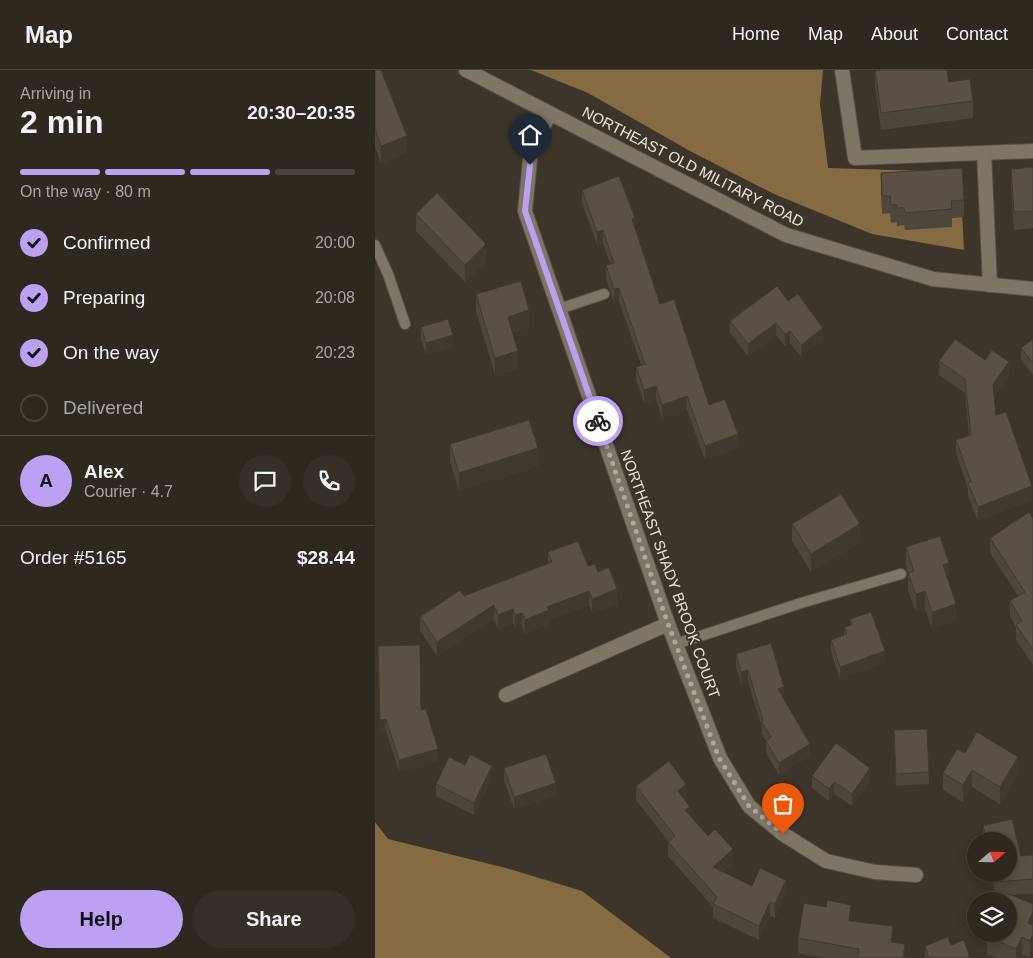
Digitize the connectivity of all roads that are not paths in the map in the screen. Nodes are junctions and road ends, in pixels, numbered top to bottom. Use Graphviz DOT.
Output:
graph roads {
  1 [pos="466,70"];
  2 [pos="842,70"];
  3 [pos="550,114"];
  4 [pos="1033,150"];
  5 [pos="984,153"];
  6 [pos="375,245"];
  7 [pos="990,285"];
  8 [pos="1033,290"];
  9 [pos="604,294"];
  10 [pos="559,309"];
  11 [pos="405,324"];
  12 [pos="901,574"];
  13 [pos="668,624"];
  14 [pos="676,644"];
  15 [pos="507,695"];
  16 [pos="916,875"];
  1 -- 3 [label="street, NORTHEAST OLD MILITARY ROAD"];
  2 -- 5 [label="street"];
  3 -- 7 [label="street, NORTHEAST OLD MILITARY ROAD"];
  3 -- 10 [label="street, NORTHEAST SHADY BROOK COURT"];
  4 -- 5 [label="street"];
  5 -- 7 [label="street"];
  6 -- 11 [label="lane"];
  7 -- 8 [label="street, NORTHEAST OLD MILITARY ROAD"];
  9 -- 10 [label="lane"];
  10 -- 13 [label="street, NORTHEAST SHADY BROOK COURT"];
  12 -- 14 [label="lane"];
  13 -- 14 [label="street, NORTHEAST SHADY BROOK COURT"];
  13 -- 15 [label="street"];
  14 -- 16 [label="street, NORTHEAST SHADY BROOK COURT"];
}
